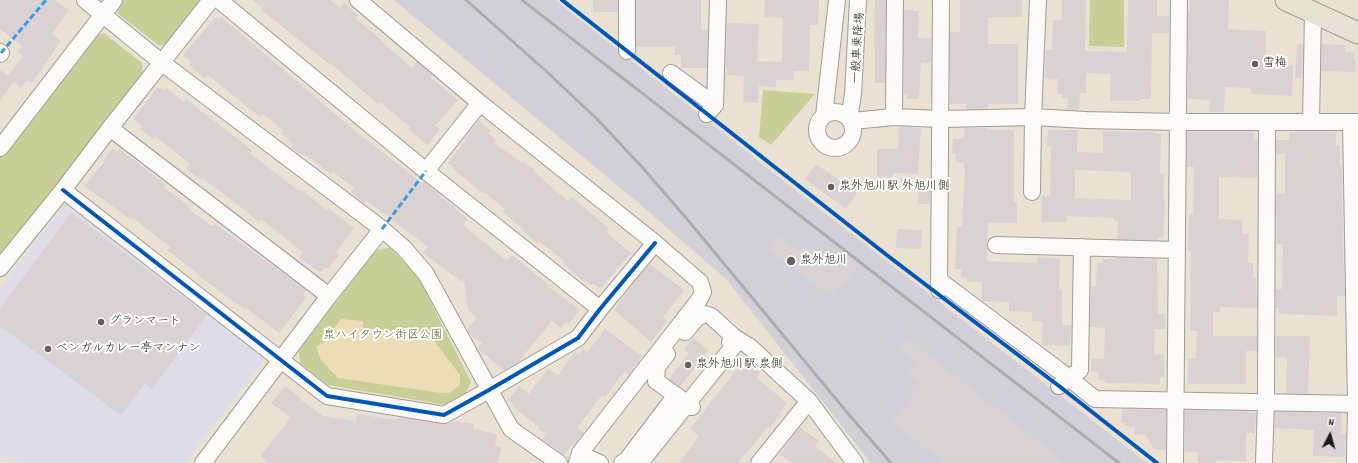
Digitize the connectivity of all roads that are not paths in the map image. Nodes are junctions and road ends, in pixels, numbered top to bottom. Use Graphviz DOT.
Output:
graph roads {
  1 [pos="85,0"];
  2 [pos="114,0"];
  3 [pos="210,0"];
  4 [pos="219,0"];
  5 [pos="358,0"];
  6 [pos="627,0"];
  7 [pos="718,0"];
  8 [pos="837,0"];
  9 [pos="858,0"];
  10 [pos="862,0"];
  11 [pos="895,0"];
  12 [pos="941,0"];
  13 [pos="1038,0"];
  14 [pos="1179,0"];
  15 [pos="1286,0"];
  16 [pos="1313,13"];
  17 [pos="103,14"];
  18 [pos="1358,33"];
  19 [pos="627,51"];
  20 [pos="161,62"];
  21 [pos="671,73"];
  22 [pos="854,95"];
  23 [pos="480,103"];
  24 [pos="824,116"];
  25 [pos="894,117"];
  26 [pos="1033,117"];
  27 [pos="941,119"];
  28 [pos="850,120"];
  29 [pos="1177,122"];
  30 [pos="1268,122"];
  31 [pos="1311,122"];
  32 [pos="1355,122"];
  33 [pos="110,128"];
  34 [pos="0,148"];
  35 [pos="426,171"];
  36 [pos="63,190"];
  37 [pos="1032,192"];
  38 [pos="382,229"];
  39 [pos="655,243"];
  40 [pos="996,245"];
  41 [pos="1082,247"];
  42 [pos="1176,250"];
  43 [pos="0,268"];
  44 [pos="329,296"];
  45 [pos="702,307"];
  46 [pos="600,309"];
  47 [pos="738,339"];
  48 [pos="281,361"];
  49 [pos="657,374"];
  50 [pos="1064,382"];
  51 [pos="489,390"];
  52 [pos="1176,400"];
  53 [pos="687,401"];
  54 [pos="809,401"];
  55 [pos="1266,402"];
  56 [pos="1357,404"];
  57 [pos="585,460"];
  58 [pos="202,463"];
  59 [pos="559,463"];
  60 [pos="622,463"];
  61 [pos="640,463"];
  62 [pos="649,463"];
  63 [pos="759,463"];
  64 [pos="855,463"];
  65 [pos="1175,463"];
  66 [pos="1264,463"];
  67 [pos="1355,463"];
  1 -- 17 [label="street"];
  2 -- 17 [label="street"];
  3 -- 20 [label="street"];
  4 -- 35 [label="street"];
  5 -- 23 [label="street"];
  6 -- 19 [label="street"];
  7 -- 21 [label="street"];
  8 -- 24 [label="street"];
  9 -- 22 [label="street"];
  10 -- 22 [label="street, 一般車乗降場"];
  11 -- 25 [label="street"];
  12 -- 27 [label="street"];
  13 -- 26 [label="street"];
  14 -- 29 [label="street"];
  15 -- 16 [label="main road"];
  16 -- 18 [label="main road"];
  16 -- 31 [label="street"];
  17 -- 20 [label="street"];
  17 -- 34 [label="street"];
  20 -- 33 [label="street"];
  20 -- 38 [label="street"];
  22 -- 28 [label="street"];
  23 -- 35 [label="street"];
  23 -- 39 [label="street"];
  24 -- 28 [label="street"];
  24 -- 28 [label="street"];
  25 -- 27 [label="street"];
  25 -- 28 [label="street"];
  26 -- 27 [label="street"];
  26 -- 29 [label="street"];
  26 -- 37 [label="street"];
  27 -- 50 [label="street"];
  29 -- 30 [label="street"];
  29 -- 42 [label="street"];
  30 -- 31 [label="street"];
  30 -- 55 [label="street"];
  31 -- 32 [label="street"];
  32 -- 56 [label="street"];
  33 -- 36 [label="street"];
  33 -- 44 [label="street"];
  35 -- 46 [label="street"];
  36 -- 43 [label="street"];
  36 -- 48 [label="street"];
  38 -- 44 [label="street"];
  38 -- 51 [label="street"];
  39 -- 45 [label="street"];
  39 -- 46 [label="street"];
  40 -- 41 [label="street"];
  41 -- 42 [label="street"];
  41 -- 50 [label="street"];
  42 -- 52 [label="street"];
  44 -- 48 [label="street"];
  45 -- 47 [label="street"];
  45 -- 49 [label="street"];
  45 -- 57 [label="street"];
  46 -- 51 [label="street"];
  47 -- 53 [label="street"];
  47 -- 54 [label="street"];
  48 -- 51 [label="street"];
  48 -- 58 [label="street"];
  49 -- 53 [label="street"];
  49 -- 57 [label="street"];
  50 -- 52 [label="street"];
  51 -- 59 [label="street"];
  52 -- 55 [label="street"];
  52 -- 65 [label="street"];
  53 -- 60 [label="street"];
  53 -- 61 [label="street"];
  53 -- 62 [label="street"];
  54 -- 63 [label="street"];
  54 -- 64 [label="street"];
  55 -- 56 [label="street"];
  55 -- 66 [label="street"];
  56 -- 67 [label="street"];
}
